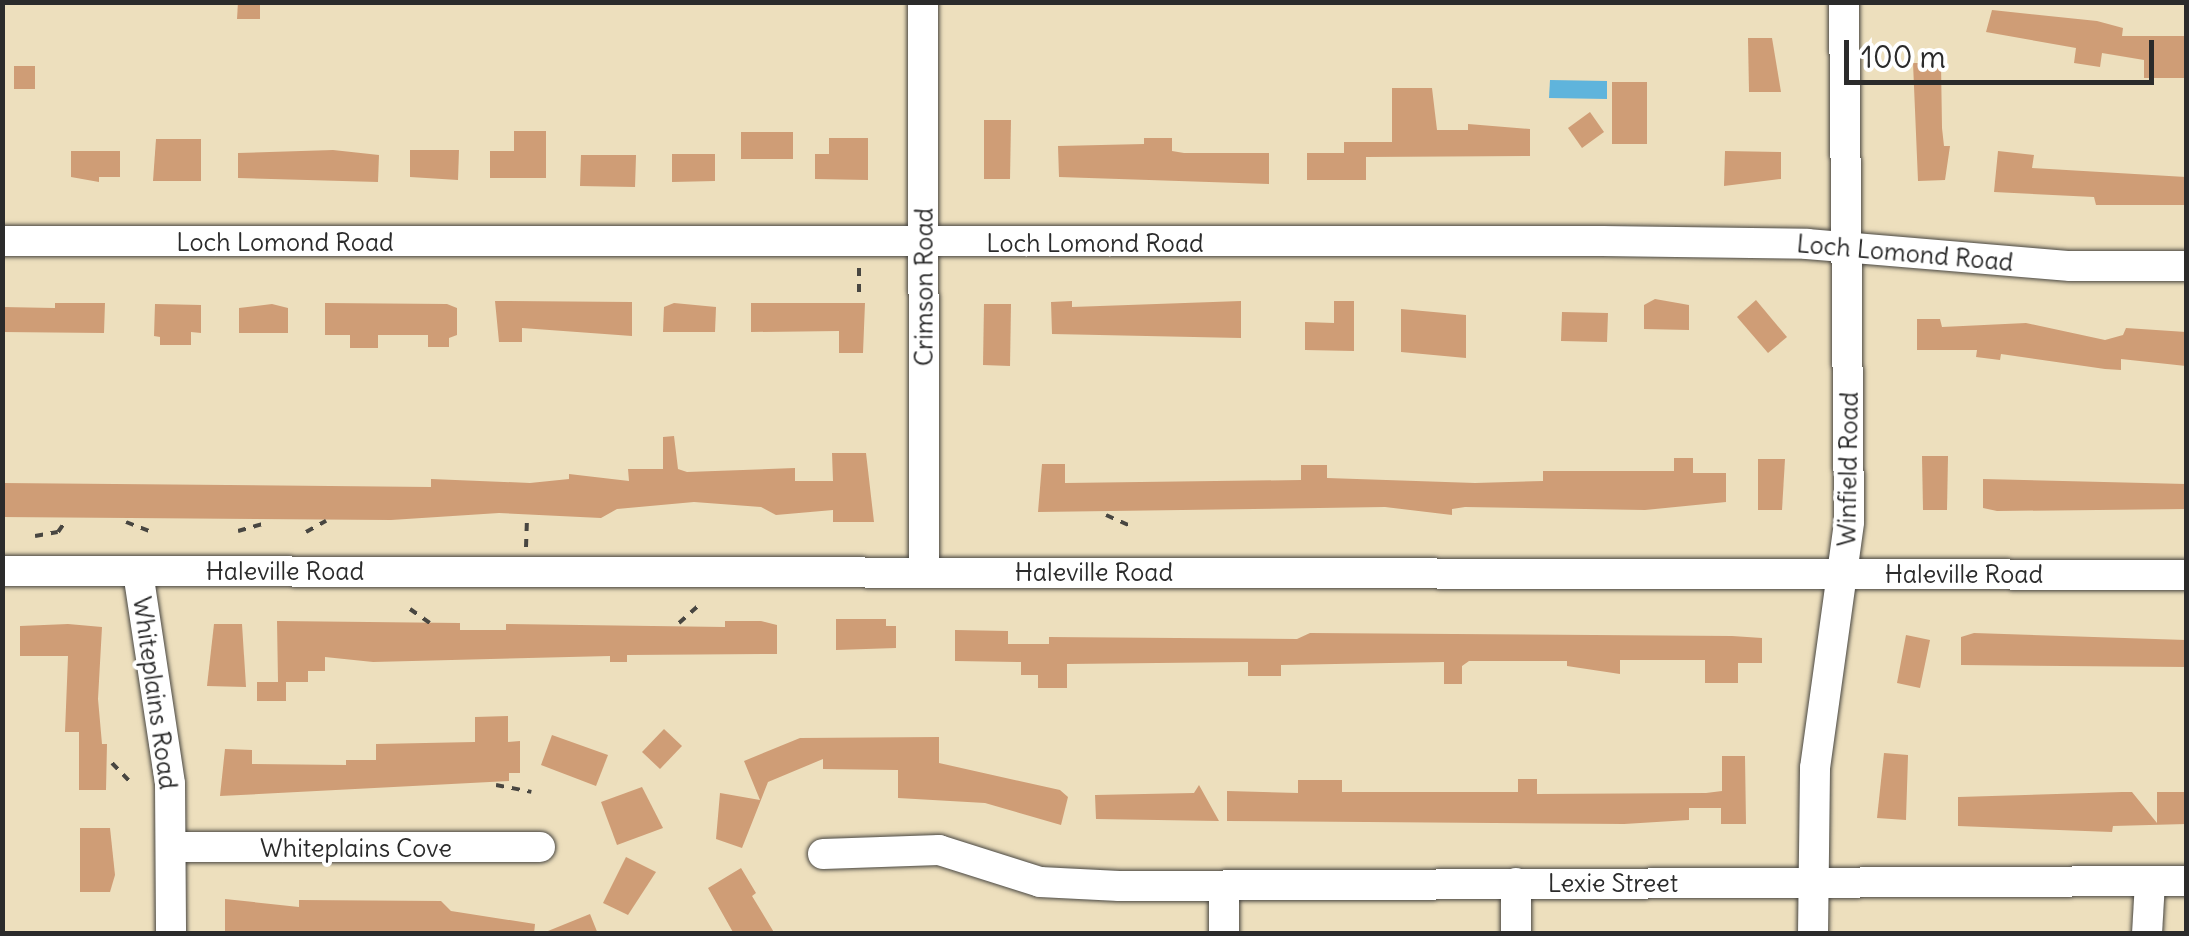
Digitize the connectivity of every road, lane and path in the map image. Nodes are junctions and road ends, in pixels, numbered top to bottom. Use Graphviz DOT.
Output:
graph roads {
  1 [pos="924,2"];
  2 [pos="1844,2"];
  3 [pos="2,241"];
  4 [pos="859,244"];
  5 [pos="925,244"];
  6 [pos="1847,247"];
  7 [pos="2186,266"];
  8 [pos="859,298"];
  9 [pos="1106,514"];
  10 [pos="326,521"];
  11 [pos="64,522"];
  12 [pos="126,522"];
  13 [pos="264,524"];
  14 [pos="1133,527"];
  15 [pos="238,530"];
  16 [pos="152,532"];
  17 [pos="306,532"];
  18 [pos="35,536"];
  19 [pos="2,571"];
  20 [pos="924,571"];
  21 [pos="138,572"];
  22 [pos="1846,574"];
  23 [pos="2186,575"];
  24 [pos="701,603"];
  25 [pos="410,610"];
  26 [pos="430,623"];
  27 [pos="679,623"];
  28 [pos="112,762"];
  29 [pos="132,785"];
  30 [pos="496,785"];
  31 [pos="530,792"];
  32 [pos="172,847"];
  33 [pos="540,847"];
  34 [pos="823,854"];
  35 [pos="2186,881"];
  36 [pos="2150,882"];
  37 [pos="1516,883"];
  38 [pos="1812,883"];
  39 [pos="1224,886"];
  40 [pos="171,934"];
  41 [pos="1224,934"];
  42 [pos="1516,934"];
  43 [pos="1813,934"];
  44 [pos="2147,934"];
  1 -- 5 [label="street, Crimson Road"];
  2 -- 6 [label="street, Winfield Road"];
  3 -- 4 [label="street, Loch Lomond Road"];
  4 -- 5 [label="street, Loch Lomond Road"];
  4 -- 8 [label="path"];
  5 -- 6 [label="street, Loch Lomond Road"];
  5 -- 20 [label="street, Crimson Road"];
  6 -- 7 [label="street, Loch Lomond Road"];
  6 -- 22 [label="street, Winfield Road"];
  9 -- 14 [label="path"];
  10 -- 17 [label="path"];
  11 -- 18 [label="path"];
  12 -- 16 [label="path"];
  13 -- 15 [label="path"];
  19 -- 21 [label="street, Haleville Road"];
  20 -- 21 [label="street, Haleville Road"];
  20 -- 22 [label="street, Haleville Road"];
  21 -- 32 [label="street, Whiteplains Road"];
  22 -- 23 [label="street, Haleville Road"];
  22 -- 38 [label="street, Winfield Road"];
  24 -- 27 [label="path"];
  25 -- 26 [label="path"];
  28 -- 29 [label="path"];
  30 -- 31 [label="path"];
  32 -- 33 [label="street, Whiteplains Cove"];
  32 -- 40 [label="street, Whiteplains Road"];
  34 -- 39 [label="street, Lexie Street"];
  35 -- 36 [label="street, Lexie Street"];
  36 -- 38 [label="street, Lexie Street"];
  36 -- 44 [label="street"];
  37 -- 38 [label="street, Lexie Street"];
  37 -- 39 [label="street, Lexie Street"];
  37 -- 42 [label="street"];
  38 -- 43 [label="street, Winfield Road"];
  39 -- 41 [label="street"];
}
